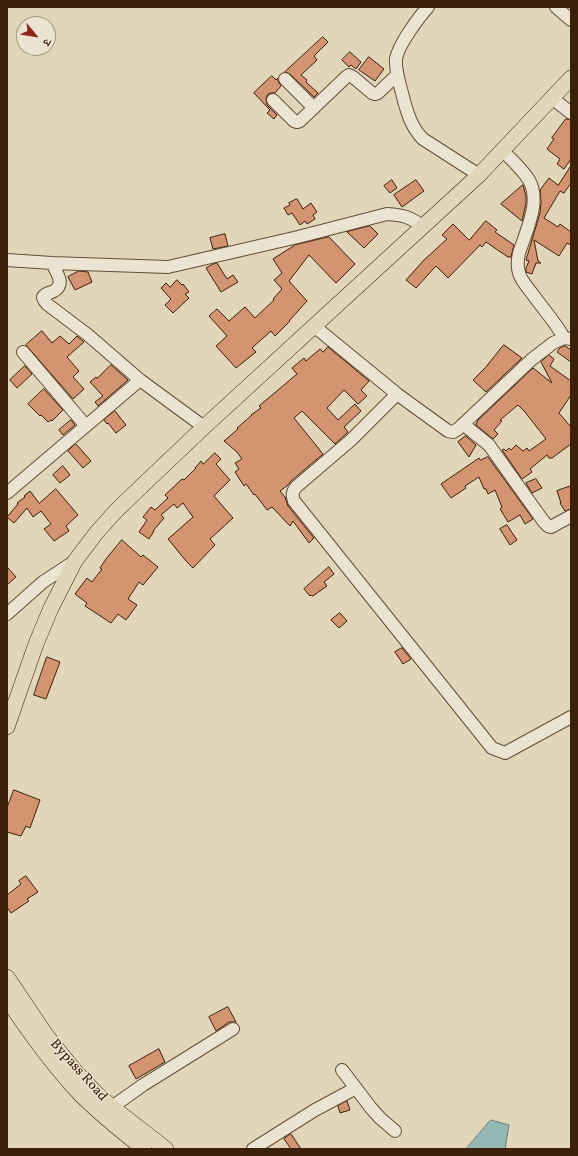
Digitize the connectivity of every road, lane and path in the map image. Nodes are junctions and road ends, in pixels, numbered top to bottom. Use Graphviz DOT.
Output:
graph roads {
  1 [pos="428,7"];
  2 [pos="556,7"];
  3 [pos="571,20"];
  4 [pos="397,75"];
  5 [pos="571,78"];
  6 [pos="285,79"];
  7 [pos="552,98"];
  8 [pos="273,100"];
  9 [pos="314,108"];
  10 [pos="571,113"];
  11 [pos="502,150"];
  12 [pos="479,175"];
  13 [pos="423,226"];
  14 [pos="7,260"];
  15 [pos="52,263"];
  16 [pos="314,326"];
  17 [pos="568,339"];
  18 [pos="22,352"];
  19 [pos="140,380"];
  20 [pos="397,394"];
  21 [pos="464,424"];
  22 [pos="86,426"];
  23 [pos="204,427"];
  24 [pos="7,493"];
  25 [pos="571,516"];
  26 [pos="75,561"];
  27 [pos="7,614"];
  28 [pos="571,717"];
  29 [pos="7,727"];
  30 [pos="7,977"];
  31 [pos="7,999"];
  32 [pos="233,1029"];
  33 [pos="342,1070"];
  34 [pos="356,1088"];
  35 [pos="112,1107"];
  36 [pos="395,1130"];
  37 [pos="144,1149"];
  38 [pos="166,1149"];
  39 [pos="253,1149"];
  1 -- 4 [label="street"];
  2 -- 3 [label="street"];
  4 -- 9 [label="street"];
  4 -- 12 [label="street"];
  5 -- 7 [label="main road"];
  6 -- 9 [label="street"];
  7 -- 10 [label="street"];
  7 -- 11 [label="main road"];
  8 -- 9 [label="street"];
  11 -- 12 [label="main road"];
  11 -- 17 [label="street"];
  12 -- 13 [label="main road"];
  13 -- 15 [label="street"];
  13 -- 16 [label="main road"];
  14 -- 15 [label="street"];
  15 -- 19 [label="street"];
  16 -- 20 [label="street"];
  16 -- 23 [label="main road"];
  17 -- 21 [label="street"];
  18 -- 22 [label="street"];
  19 -- 22 [label="street"];
  19 -- 23 [label="street"];
  20 -- 21 [label="street"];
  20 -- 28 [label="street"];
  21 -- 25 [label="street"];
  22 -- 24 [label="street"];
  23 -- 26 [label="main road"];
  26 -- 27 [label="street"];
  26 -- 29 [label="main road"];
  30 -- 35 [label="main road, Bypass Road"];
  31 -- 37 [label="main road, Bypass Road"];
  32 -- 35 [label="street"];
  33 -- 34 [label="street"];
  34 -- 36 [label="street"];
  34 -- 39 [label="street"];
  35 -- 38 [label="main road, Bypass Road"];
}
